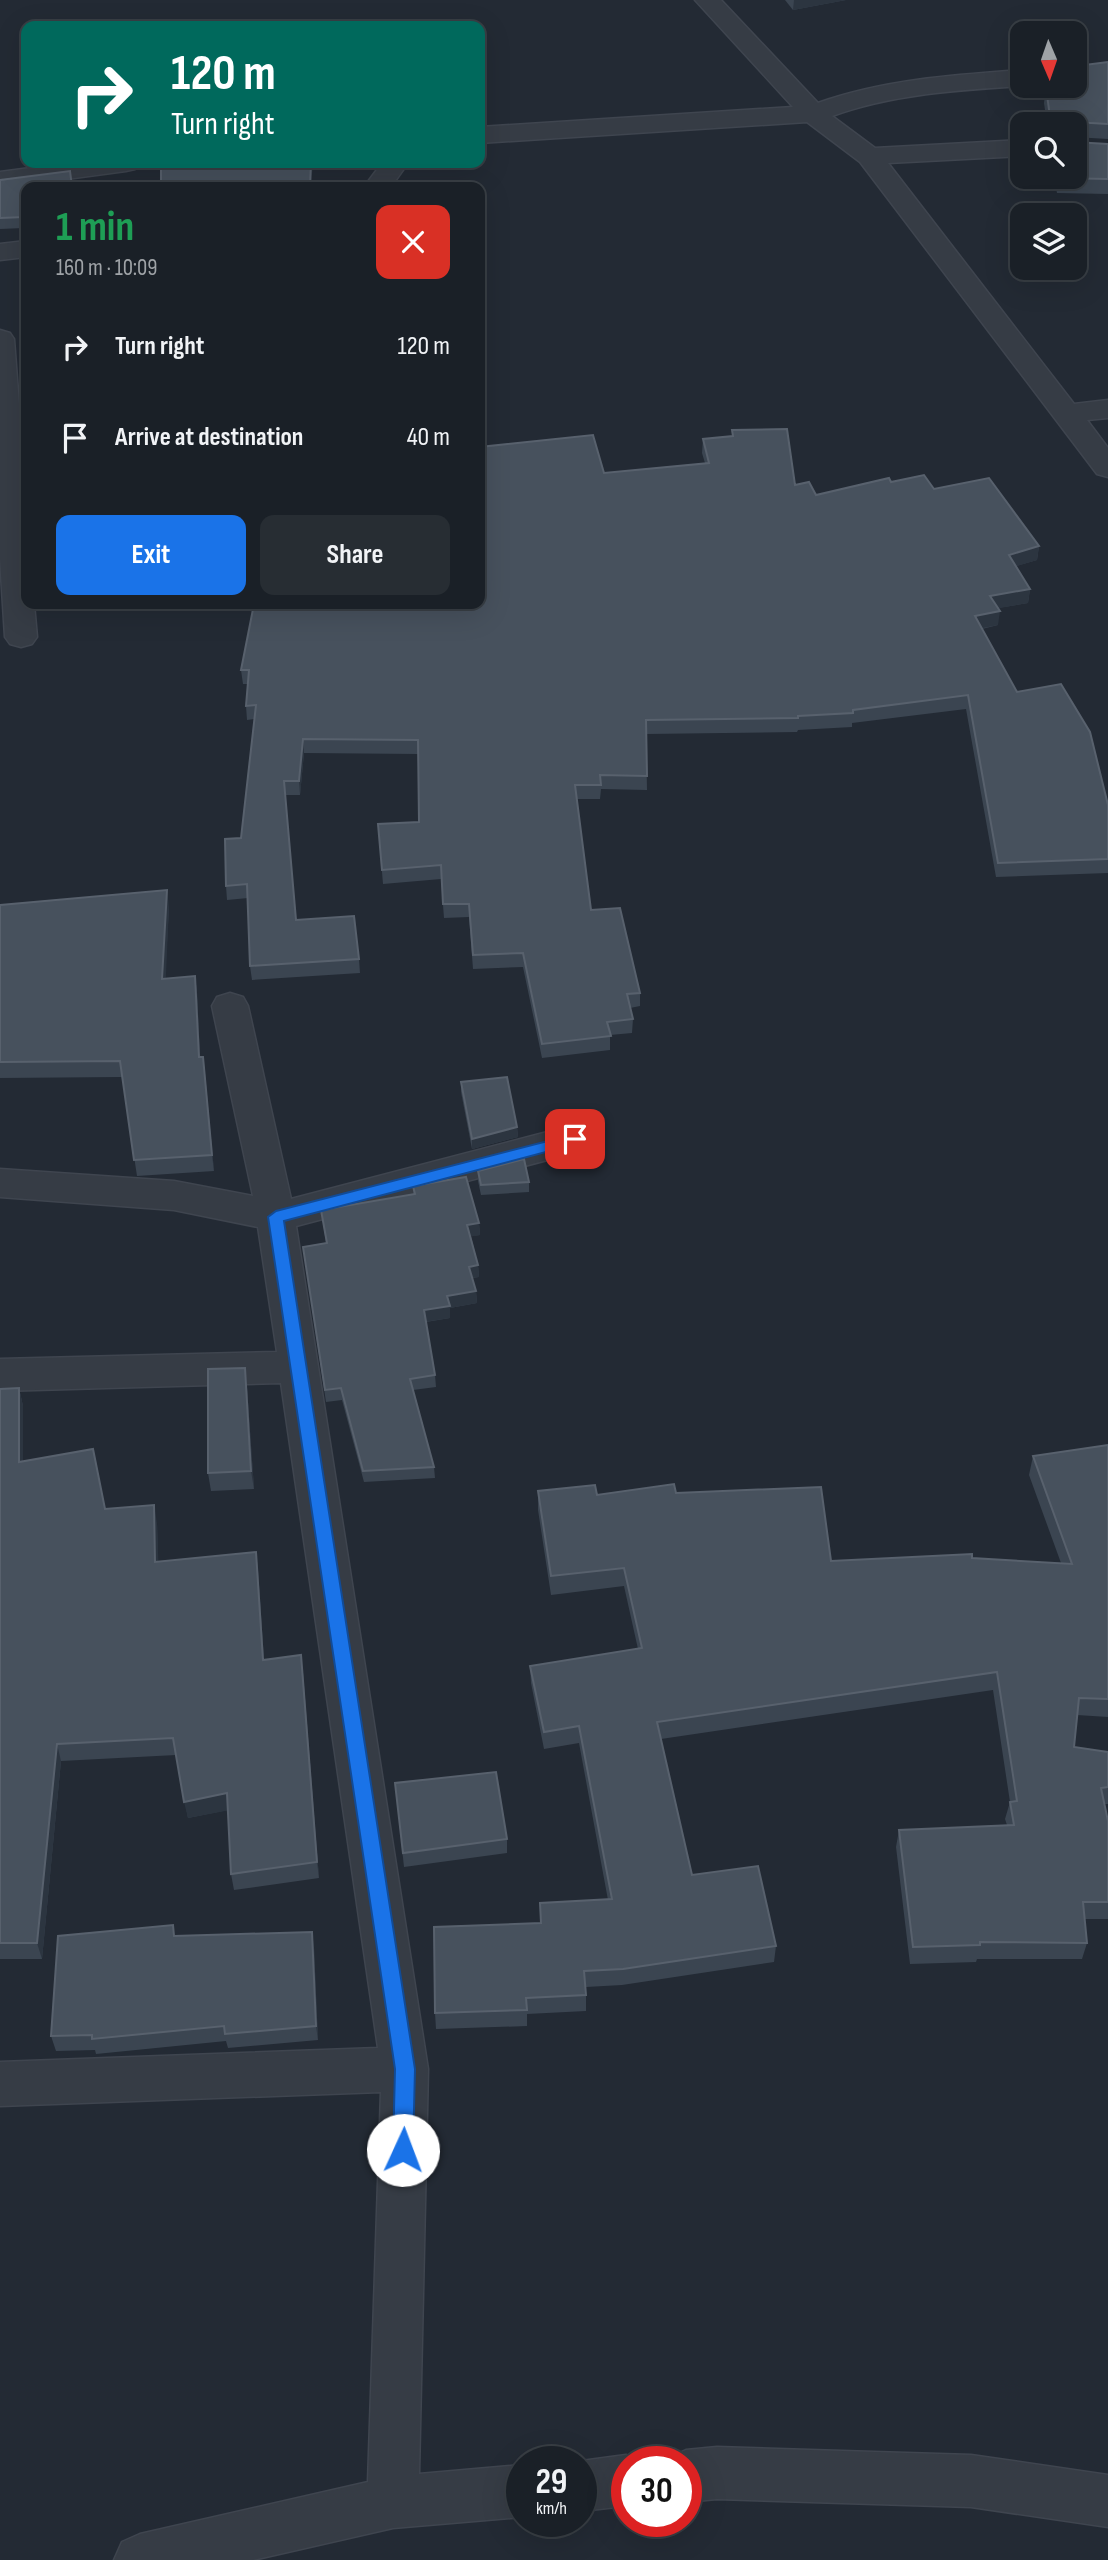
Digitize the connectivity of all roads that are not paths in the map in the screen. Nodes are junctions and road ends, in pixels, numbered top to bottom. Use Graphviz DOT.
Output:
graph roads {
  1 [pos="707,0"];
  2 [pos="1010,79"];
  3 [pos="813,114"];
  4 [pos="485,135"];
  5 [pos="1010,149"];
  6 [pos="869,156"];
  7 [pos="89,168"];
  8 [pos="0,180"];
  9 [pos="21,250"];
  10 [pos="0,252"];
  11 [pos="0,340"];
  12 [pos="1108,409"];
  13 [pos="1067,414"];
  14 [pos="1108,468"];
  15 [pos="21,637"];
  16 [pos="230,1006"];
  17 [pos="575,1139"];
  18 [pos="0,1184"];
  19 [pos="276,1217"];
  20 [pos="298,1367"];
  21 [pos="0,1375"];
  22 [pos="405,2069"];
  23 [pos="0,2084"];
  24 [pos="702,2474"];
  25 [pos="506,2492"];
  26 [pos="1108,2501"];
  27 [pos="393,2502"];
  28 [pos="140,2560"];
  1 -- 3 [label="street"];
  2 -- 3 [label="street"];
  3 -- 4 [label="street"];
  3 -- 6 [label="street"];
  5 -- 6 [label="street"];
  6 -- 13 [label="street"];
  7 -- 8 [label="street"];
  9 -- 10 [label="street"];
  11 -- 15 [label="street"];
  12 -- 13 [label="street"];
  13 -- 14 [label="street"];
  16 -- 19 [label="street"];
  17 -- 19 [label="street"];
  18 -- 19 [label="street"];
  19 -- 20 [label="street"];
  20 -- 21 [label="street"];
  20 -- 22 [label="street"];
  22 -- 23 [label="street"];
  22 -- 27 [label="street"];
  24 -- 26 [label="street"];
  25 -- 27 [label="street"];
  27 -- 28 [label="street"];
}
